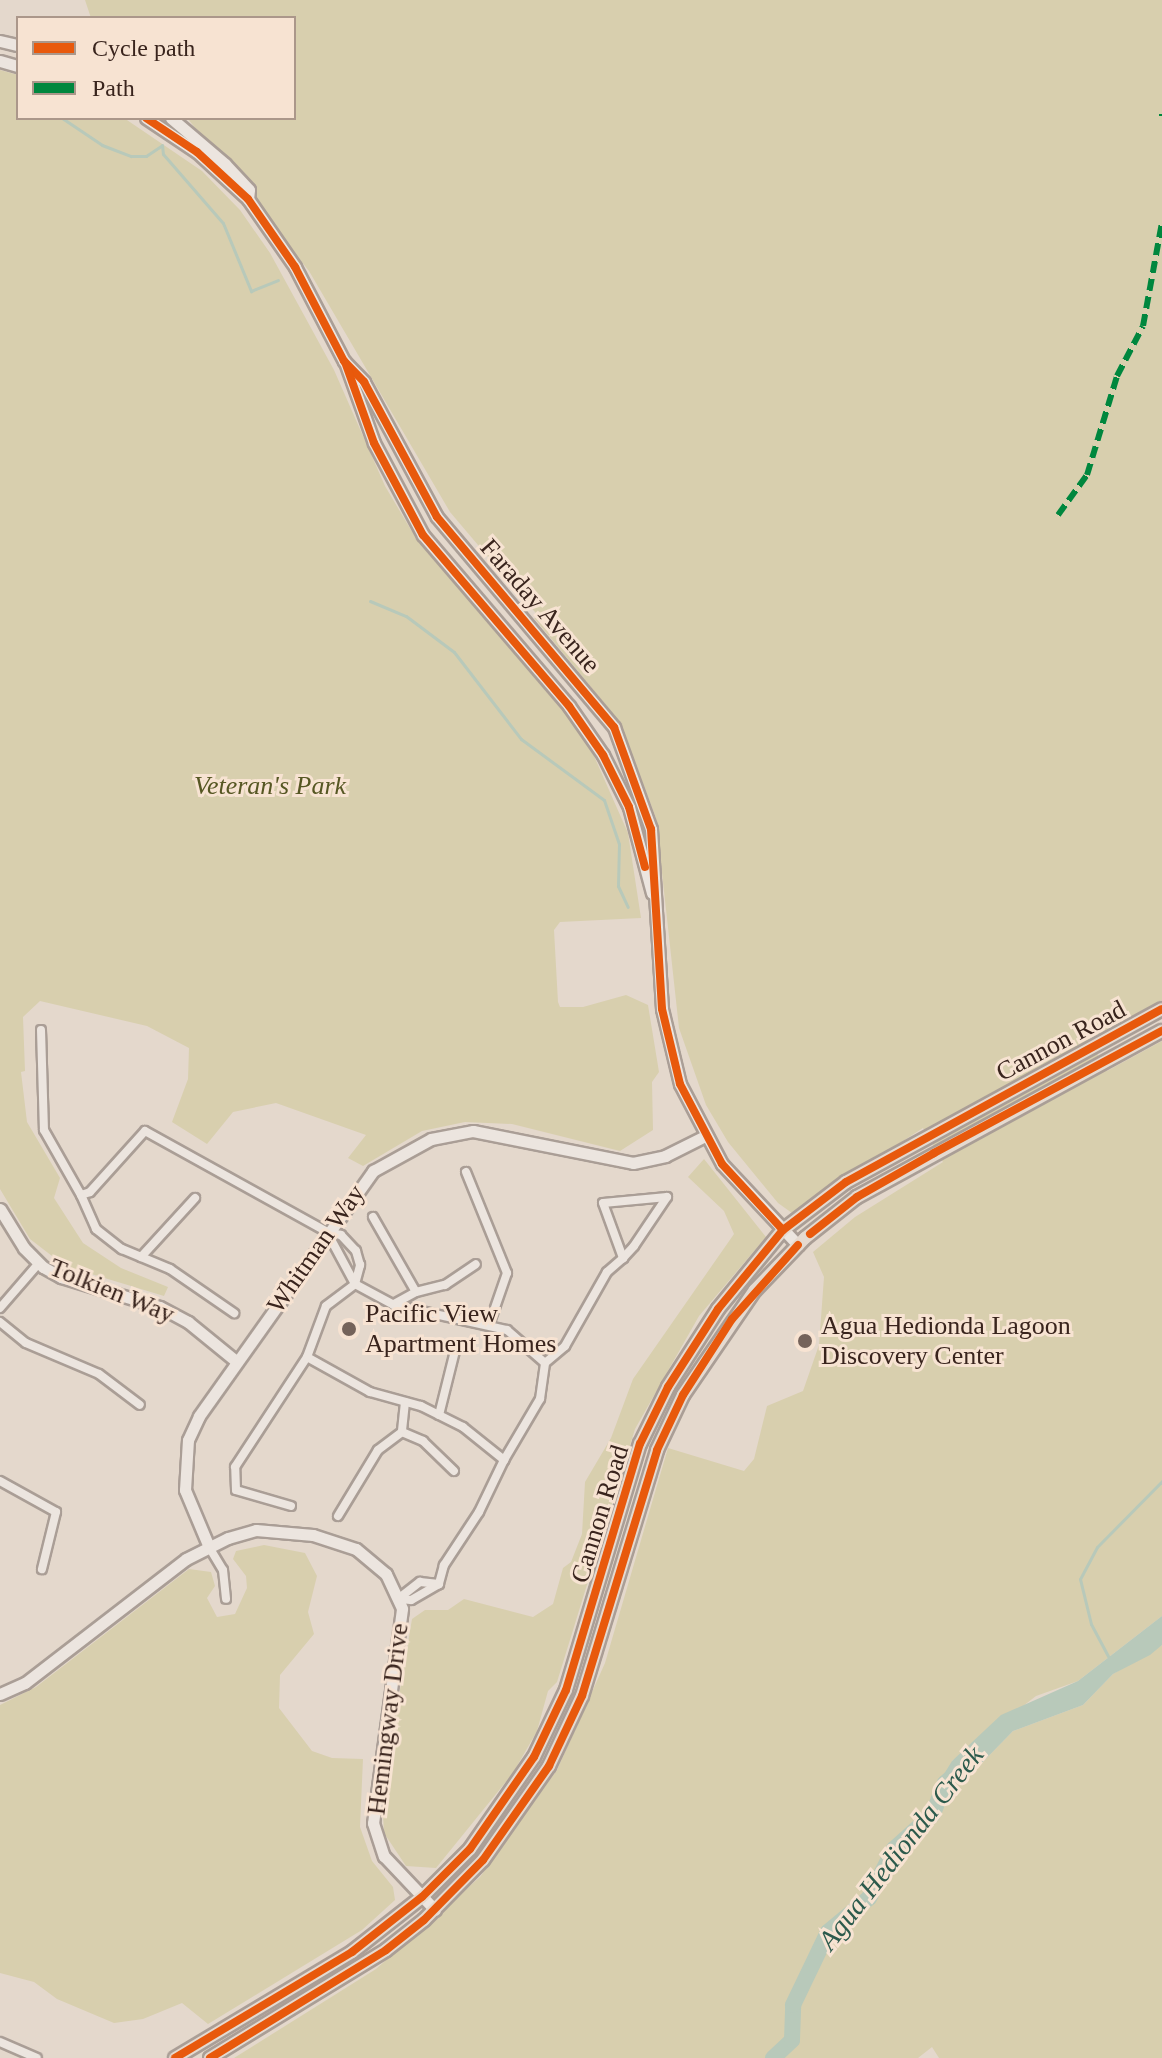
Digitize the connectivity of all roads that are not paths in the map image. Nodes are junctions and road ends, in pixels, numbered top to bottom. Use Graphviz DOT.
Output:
graph roads {
  1 [pos="149,120"];
  2 [pos="173,120"];
  3 [pos="248,199"];
  4 [pos="344,361"];
  5 [pos="654,898"];
  6 [pos="1162,1009"];
  7 [pos="41,1030"];
  8 [pos="1162,1031"];
  9 [pos="705,1136"];
  10 [pos="466,1172"];
  11 [pos="81,1195"];
  12 [pos="195,1198"];
  13 [pos="0,1209"];
  14 [pos="373,1217"];
  15 [pos="781,1228"];
  16 [pos="327,1232"];
  17 [pos="798,1245"];
  18 [pos="141,1257"];
  19 [pos="623,1258"];
  20 [pos="39,1263"];
  21 [pos="476,1264"];
  22 [pos="355,1284"];
  23 [pos="416,1292"];
  24 [pos="394,1305"];
  25 [pos="0,1308"];
  26 [pos="234,1313"];
  27 [pos="0,1322"];
  28 [pos="489,1325"];
  29 [pos="455,1351"];
  30 [pos="307,1357"];
  31 [pos="237,1362"];
  32 [pos="545,1363"];
  33 [pos="405,1402"];
  34 [pos="140,1405"];
  35 [pos="439,1415"];
  36 [pos="402,1432"];
  37 [pos="504,1460"];
  38 [pos="454,1471"];
  39 [pos="0,1481"];
  40 [pos="291,1506"];
  41 [pos="338,1516"];
  42 [pos="209,1547"];
  43 [pos="42,1569"];
  44 [pos="226,1599"];
  45 [pos="398,1599"];
  46 [pos="0,1694"];
  47 [pos="422,1897"];
  48 [pos="435,1910"];
  49 [pos="0,2042"];
  50 [pos="37,2058"];
  51 [pos="175,2058"];
  52 [pos="210,2058"];
  1 -- 3 [label="main road, Faraday Avenue"];
  2 -- 3 [label="main road, Faraday Avenue"];
  3 -- 4 [label="main road, Faraday Avenue"];
  4 -- 5 [label="main road, Faraday Avenue"];
  4 -- 5 [label="main road, Faraday Avenue"];
  5 -- 9 [label="main road, Faraday Avenue"];
  6 -- 15 [label="main road, Cannon Road"];
  7 -- 11 [label="street"];
  8 -- 17 [label="main road, Cannon Road"];
  9 -- 15 [label="main road, Faraday Avenue"];
  9 -- 16 [label="main road, Whitman Way"];
  10 -- 28 [label="street"];
  11 -- 16 [label="street"];
  11 -- 18 [label="street"];
  12 -- 18 [label="street"];
  13 -- 20 [label="main road, Tolkien Way"];
  14 -- 23 [label="street"];
  15 -- 17 [label="main road, Faraday Avenue"];
  15 -- 47 [label="main road, Cannon Road"];
  16 -- 22 [label="street"];
  16 -- 22 [label="street"];
  16 -- 31 [label="main road, Whitman Way"];
  17 -- 48 [label="main road, Cannon Road"];
  18 -- 26 [label="street"];
  19 -- 19 [label="street"];
  19 -- 32 [label="street"];
  20 -- 25 [label="street"];
  20 -- 31 [label="main road, Tolkien Way"];
  21 -- 23 [label="street"];
  22 -- 24 [label="street"];
  22 -- 30 [label="street"];
  23 -- 24 [label="street"];
  24 -- 28 [label="street"];
  27 -- 34 [label="street"];
  28 -- 32 [label="street"];
  29 -- 35 [label="street"];
  30 -- 33 [label="street"];
  30 -- 40 [label="street"];
  31 -- 42 [label="main road, Whitman Way"];
  32 -- 37 [label="street"];
  33 -- 35 [label="street"];
  33 -- 36 [label="street"];
  35 -- 37 [label="street"];
  36 -- 38 [label="street"];
  36 -- 41 [label="street"];
  37 -- 45 [label="street"];
  39 -- 43 [label="street"];
  42 -- 44 [label="street, Whitman Way"];
  42 -- 45 [label="main road, Hemingway Drive"];
  42 -- 46 [label="main road, Hemingway Drive"];
  45 -- 47 [label="main road, Hemingway Drive"];
  47 -- 48 [label="main road, Hemingway Drive"];
  47 -- 51 [label="main road, Cannon Road"];
  48 -- 52 [label="main road, Cannon Road"];
  49 -- 50 [label="street"];
}
